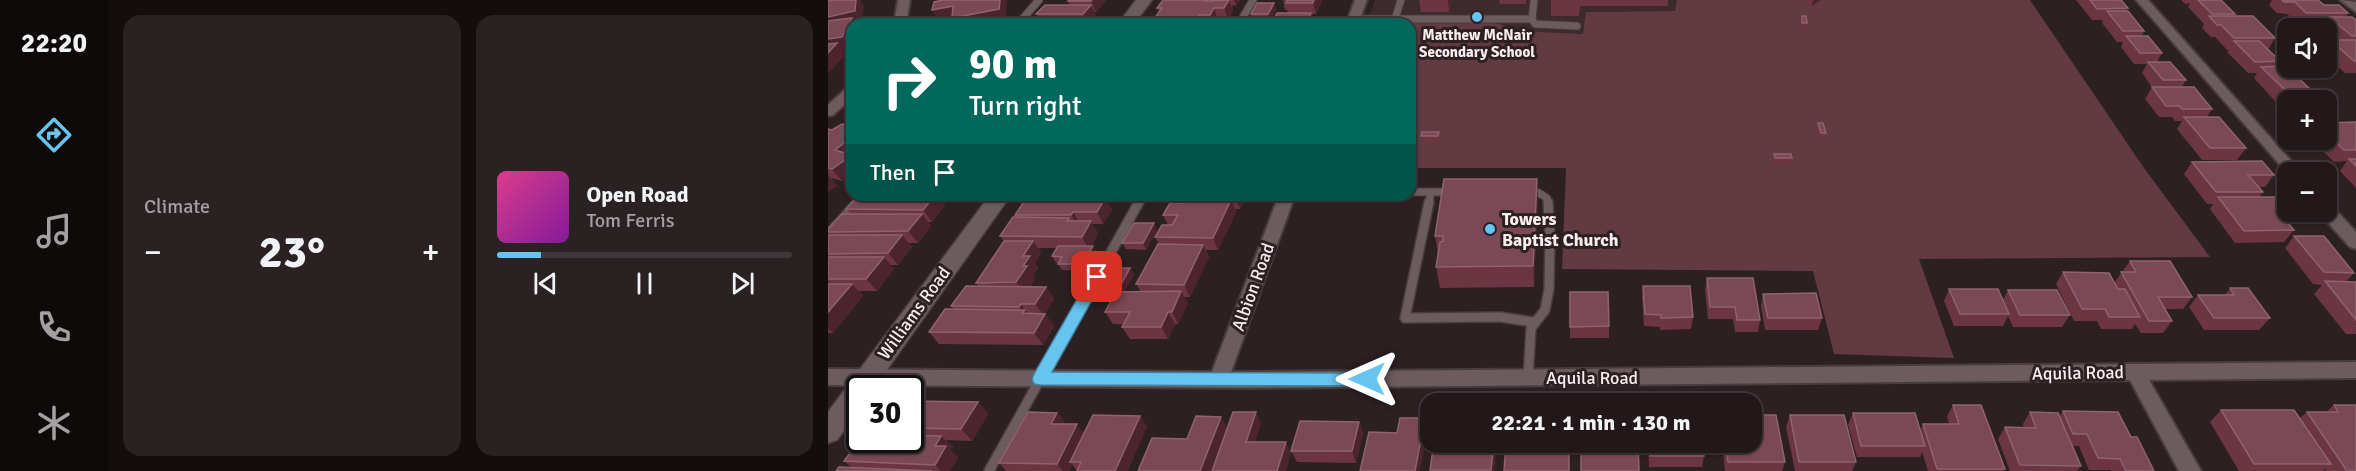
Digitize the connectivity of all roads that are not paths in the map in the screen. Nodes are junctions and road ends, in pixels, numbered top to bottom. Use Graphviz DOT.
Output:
graph roads {
  1 [pos="904,0"];
  2 [pos="1039,0"];
  3 [pos="1144,0"];
  4 [pos="1253,0"];
  5 [pos="1361,0"];
  6 [pos="1401,0"];
  7 [pos="2142,0"];
  8 [pos="2346,0"];
  9 [pos="1534,2"];
  10 [pos="2356,8"];
  11 [pos="901,18"];
  12 [pos="1023,18"];
  13 [pos="1130,18"];
  14 [pos="1242,18"];
  15 [pos="1354,18"];
  16 [pos="1395,18"];
  17 [pos="1416,19"];
  18 [pos="1532,19"];
  19 [pos="1577,26"];
  20 [pos="846,96"];
  21 [pos="828,112"];
  22 [pos="2285,162"];
  23 [pos="1522,191"];
  24 [pos="1416,192"];
  25 [pos="1431,192"];
  26 [pos="1463,192"];
  27 [pos="859,201"];
  28 [pos="997,201"];
  29 [pos="1140,201"];
  30 [pos="1285,201"];
  31 [pos="2337,222"];
  32 [pos="828,235"];
  33 [pos="2356,243"];
  34 [pos="1533,322"];
  35 [pos="2356,370"];
  36 [pos="2136,372"];
  37 [pos="870,375"];
  38 [pos="828,377"];
  39 [pos="846,377"];
  40 [pos="924,377"];
  41 [pos="1528,378"];
  42 [pos="1040,379"];
  43 [pos="1219,379"];
  44 [pos="846,407"];
  45 [pos="828,432"];
  46 [pos="989,471"];
  47 [pos="2190,471"];
  1 -- 11 [label="street"];
  2 -- 12 [label="lane"];
  3 -- 13 [label="street"];
  4 -- 14 [label="lane"];
  5 -- 15 [label="street"];
  6 -- 16 [label="lane"];
  7 -- 22 [label="street"];
  8 -- 10 [label="street"];
  9 -- 18 [label="lane"];
  17 -- 18 [label="lane"];
  18 -- 19 [label="lane"];
  20 -- 21 [label="street"];
  23 -- 34 [label="lane"];
  24 -- 25 [label="lane"];
  25 -- 26 [label="lane"];
  25 -- 34 [label="lane"];
  27 -- 32 [label="lane"];
  28 -- 37 [label="street, Williams Road"];
  29 -- 42 [label="lane"];
  30 -- 43 [label="street, Albion Road"];
  31 -- 33 [label="street"];
  34 -- 41 [label="lane"];
  35 -- 36 [label="street, Aquila Road"];
  36 -- 41 [label="street, Aquila Road"];
  36 -- 47 [label="street"];
  38 -- 39 [label="street, Aquila Road"];
  40 -- 42 [label="street, Aquila Road"];
  41 -- 43 [label="street, Aquila Road"];
  42 -- 43 [label="street, Aquila Road"];
  42 -- 46 [label="lane"];
  44 -- 45 [label="street, Williams Road"];
}
